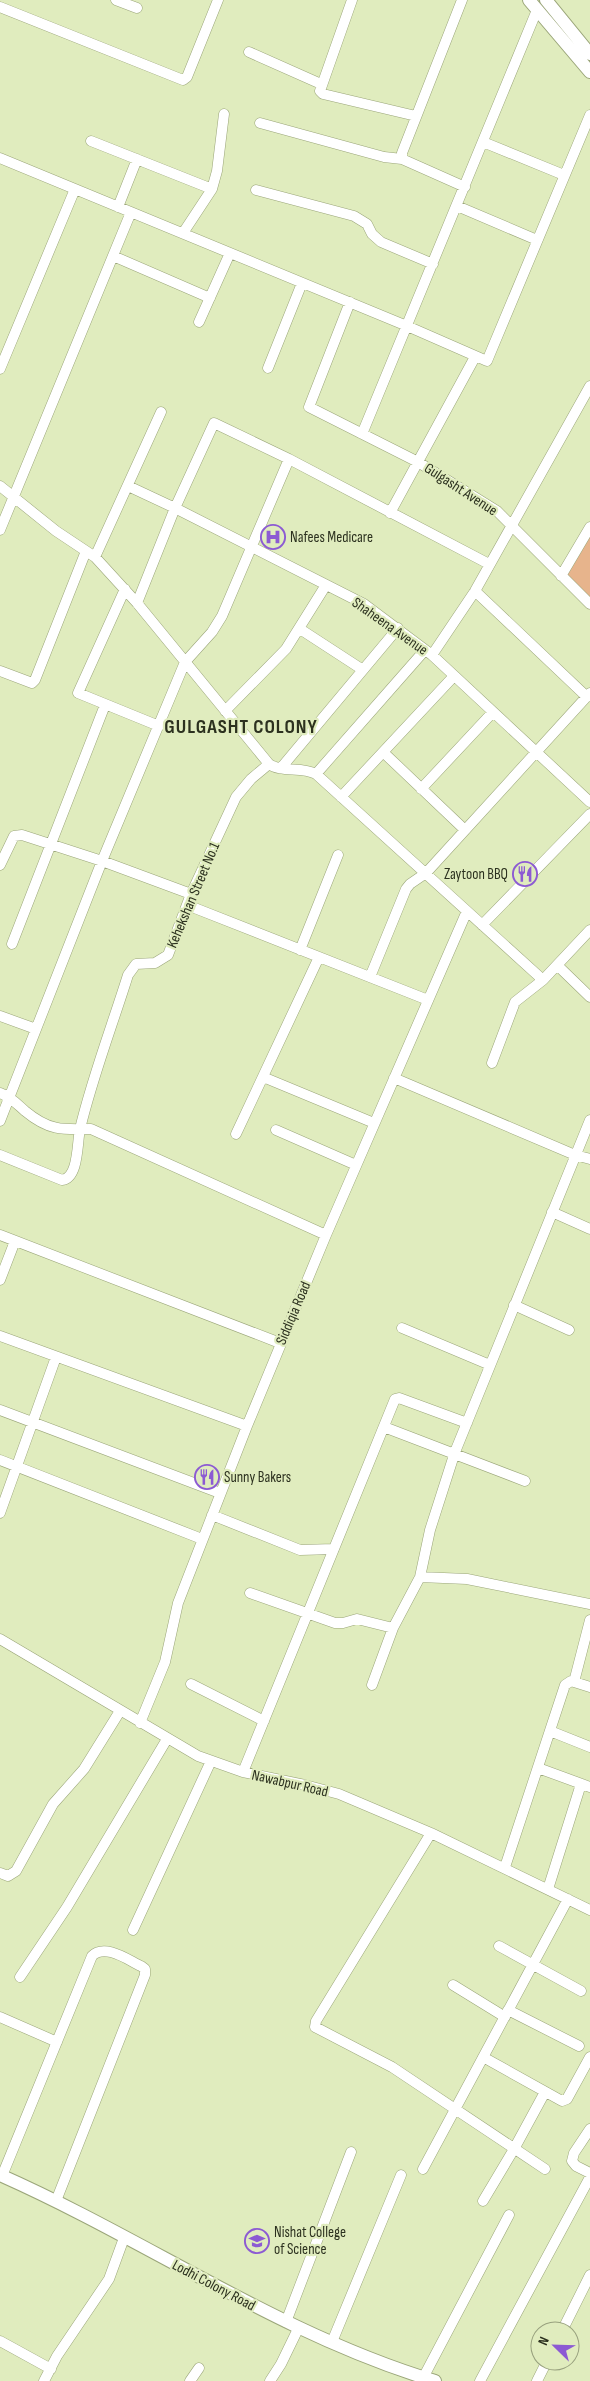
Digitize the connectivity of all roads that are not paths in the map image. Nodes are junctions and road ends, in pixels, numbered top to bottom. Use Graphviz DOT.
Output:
graph roads {
  1 [pos="116,0"];
  2 [pos="218,0"];
  3 [pos="352,0"];
  4 [pos="462,0"];
  5 [pos="546,0"];
  6 [pos="533,5"];
  7 [pos="0,7"];
  8 [pos="137,8"];
  9 [pos="249,52"];
  10 [pos="590,54"];
  11 [pos="590,72"];
  12 [pos="322,84"];
  13 [pos="224,114"];
  14 [pos="590,115"];
  15 [pos="416,116"];
  16 [pos="260,124"];
  17 [pos="90,141"];
  18 [pos="483,142"];
  19 [pos="0,158"];
  20 [pos="137,159"];
  21 [pos="402,159"];
  22 [pos="564,176"];
  23 [pos="465,187"];
  24 [pos="212,188"];
  25 [pos="75,189"];
  26 [pos="256,190"];
  27 [pos="457,206"];
  28 [pos="118,207"];
  29 [pos="131,212"];
  30 [pos="182,234"];
  31 [pos="537,240"];
  32 [pos="230,253"];
  33 [pos="113,256"];
  34 [pos="433,264"];
  35 [pos="302,283"];
  36 [pos="210,298"];
  37 [pos="350,302"];
  38 [pos="199,322"];
  39 [pos="407,326"];
  40 [pos="475,357"];
  41 [pos="268,368"];
  42 [pos="0,369"];
  43 [pos="590,386"];
  44 [pos="161,412"];
  45 [pos="362,434"];
  46 [pos="288,459"];
  47 [pos="418,462"];
  48 [pos="0,486"];
  49 [pos="128,486"];
  50 [pos="13,498"];
  51 [pos="175,508"];
  52 [pos="390,513"];
  53 [pos="512,526"];
  54 [pos="590,527"];
  55 [pos="0,530"];
  56 [pos="251,546"];
  57 [pos="90,554"];
  58 [pos="489,564"];
  59 [pos="561,576"];
  60 [pos="326,585"];
  61 [pos="125,589"];
  62 [pos="475,591"];
  63 [pos="138,603"];
  64 [pos="590,604"];
  65 [pos="398,628"];
  66 [pos="300,629"];
  67 [pos="428,652"];
  68 [pos="185,662"];
  69 [pos="363,670"];
  70 [pos="0,671"];
  71 [pos="454,676"];
  72 [pos="589,695"];
  73 [pos="105,705"];
  74 [pos="225,711"];
  75 [pos="493,712"];
  76 [pos="159,726"];
  77 [pos="383,752"];
  78 [pos="536,752"];
  79 [pos="269,764"];
  80 [pos="281,768"];
  81 [pos="316,774"];
  82 [pos="421,788"];
  83 [pos="341,796"];
  84 [pos="590,802"];
  85 [pos="590,814"];
  86 [pos="465,830"];
  87 [pos="50,845"];
  88 [pos="338,855"];
  89 [pos="102,861"];
  90 [pos="0,865"];
  91 [pos="426,873"];
  92 [pos="191,894"];
  93 [pos="187,905"];
  94 [pos="467,911"];
  95 [pos="482,925"];
  96 [pos="590,930"];
  97 [pos="12,944"];
  98 [pos="300,950"];
  99 [pos="319,957"];
  100 [pos="557,965"];
  101 [pos="370,977"];
  102 [pos="543,980"];
  103 [pos="590,997"];
  104 [pos="428,1000"];
  105 [pos="0,1016"];
  106 [pos="36,1029"];
  107 [pos="492,1063"];
  108 [pos="262,1077"];
  109 [pos="394,1078"];
  110 [pos="4,1094"];
  111 [pos="590,1120"];
  112 [pos="0,1121"];
  113 [pos="374,1123"];
  114 [pos="80,1130"];
  115 [pos="276,1130"];
  116 [pos="236,1134"];
  117 [pos="0,1155"];
  118 [pos="575,1155"];
  119 [pos="590,1159"];
  120 [pos="356,1165"];
  121 [pos="552,1212"];
  122 [pos="590,1229"];
  123 [pos="0,1235"];
  124 [pos="326,1235"];
  125 [pos="15,1241"];
  126 [pos="0,1280"];
  127 [pos="514,1305"];
  128 [pos="402,1328"];
  129 [pos="569,1330"];
  130 [pos="0,1336"];
  131 [pos="280,1343"];
  132 [pos="56,1358"];
  133 [pos="490,1365"];
  134 [pos="0,1410"];
  135 [pos="33,1423"];
  136 [pos="467,1423"];
  137 [pos="247,1426"];
  138 [pos="384,1427"];
  139 [pos="455,1452"];
  140 [pos="0,1460"];
  141 [pos="17,1466"];
  142 [pos="525,1481"];
  143 [pos="220,1493"];
  144 [pos="0,1514"];
  145 [pos="212,1515"];
  146 [pos="202,1539"];
  147 [pos="334,1549"];
  148 [pos="420,1577"];
  149 [pos="250,1593"];
  150 [pos="590,1604"];
  151 [pos="308,1613"];
  152 [pos="590,1620"];
  153 [pos="393,1628"];
  154 [pos="589,1632"];
  155 [pos="0,1639"];
  156 [pos="574,1682"];
  157 [pos="191,1684"];
  158 [pos="372,1685"];
  159 [pos="590,1687"];
  160 [pos="120,1711"];
  161 [pos="264,1721"];
  162 [pos="140,1723"];
  163 [pos="550,1730"];
  164 [pos="168,1740"];
  165 [pos="590,1747"];
  166 [pos="211,1762"];
  167 [pos="538,1768"];
  168 [pos="243,1772"];
  169 [pos="586,1785"];
  170 [pos="431,1833"];
  171 [pos="505,1868"];
  172 [pos="0,1873"];
  173 [pos="548,1889"];
  174 [pos="568,1899"];
  175 [pos="590,1910"];
  176 [pos="133,1930"];
  177 [pos="499,1946"];
  178 [pos="533,1964"];
  179 [pos="20,1977"];
  180 [pos="453,1984"];
  181 [pos="581,1990"];
  182 [pos="506,2013"];
  183 [pos="0,2017"];
  184 [pos="57,2042"];
  185 [pos="579,2046"];
  186 [pos="483,2057"];
  187 [pos="590,2057"];
  188 [pos="545,2092"];
  189 [pos="456,2109"];
  190 [pos="590,2130"];
  191 [pos="514,2149"];
  192 [pos="351,2152"];
  193 [pos="423,2169"];
  194 [pos="545,2169"];
  195 [pos="590,2173"];
  196 [pos="1,2175"];
  197 [pos="401,2175"];
  198 [pos="590,2178"];
  199 [pos="483,2200"];
  200 [pos="56,2201"];
  201 [pos="509,2215"];
  202 [pos="124,2238"];
  203 [pos="590,2275"];
  204 [pos="567,2321"];
  205 [pos="286,2322"];
  206 [pos="298,2329"];
  207 [pos="0,2341"];
  208 [pos="332,2342"];
  209 [pos="199,2368"];
  210 [pos="51,2369"];
  211 [pos="429,2379"];
  212 [pos="44,2381"];
  213 [pos="190,2381"];
  214 [pos="270,2381"];
  215 [pos="480,2381"];
  1 -- 8 [label="street"];
  2 -- 7 [label="street"];
  3 -- 12 [label="street"];
  4 -- 15 [label="street"];
  5 -- 10 [label="main road"];
  6 -- 11 [label="main road"];
  6 -- 18 [label="street"];
  9 -- 12 [label="street"];
  12 -- 15 [label="street"];
  13 -- 24 [label="street"];
  14 -- 22 [label="street"];
  15 -- 21 [label="street"];
  16 -- 21 [label="street"];
  17 -- 20 [label="street"];
  18 -- 22 [label="street"];
  18 -- 23 [label="street"];
  19 -- 25 [label="street"];
  20 -- 24 [label="street"];
  20 -- 28 [label="street"];
  21 -- 23 [label="street"];
  22 -- 31 [label="street"];
  23 -- 27 [label="street"];
  24 -- 30 [label="street"];
  25 -- 28 [label="street"];
  25 -- 42 [label="street"];
  26 -- 34 [label="street"];
  27 -- 31 [label="street"];
  27 -- 34 [label="street"];
  28 -- 29 [label="street"];
  29 -- 30 [label="street"];
  29 -- 33 [label="street"];
  30 -- 32 [label="street"];
  31 -- 40 [label="street"];
  32 -- 35 [label="street"];
  32 -- 36 [label="street"];
  33 -- 36 [label="street"];
  33 -- 50 [label="street"];
  34 -- 39 [label="street"];
  35 -- 37 [label="street"];
  35 -- 41 [label="street"];
  36 -- 38 [label="street"];
  37 -- 39 [label="street"];
  37 -- 45 [label="street, Gulgasht Avenue"];
  39 -- 40 [label="street"];
  39 -- 45 [label="street"];
  40 -- 47 [label="street"];
  43 -- 53 [label="street"];
  44 -- 49 [label="street"];
  45 -- 47 [label="street, Gulgasht Avenue"];
  46 -- 51 [label="street"];
  46 -- 52 [label="street"];
  46 -- 56 [label="street"];
  47 -- 52 [label="street"];
  47 -- 53 [label="street, Gulgasht Avenue"];
  48 -- 50 [label="street"];
  49 -- 51 [label="street, Shaheena Avenue"];
  49 -- 57 [label="street"];
  50 -- 55 [label="street"];
  50 -- 57 [label="street"];
  51 -- 56 [label="street, Shaheena Avenue"];
  51 -- 63 [label="street"];
  52 -- 58 [label="street"];
  53 -- 58 [label="street"];
  53 -- 59 [label="street, Gulgasht Avenue"];
  54 -- 59 [label="street"];
  56 -- 60 [label="street, Shaheena Avenue"];
  56 -- 68 [label="street"];
  57 -- 61 [label="street"];
  57 -- 70 [label="street"];
  58 -- 62 [label="street"];
  59 -- 64 [label="street, Gulgasht Avenue"];
  60 -- 65 [label="street, Shaheena Avenue"];
  60 -- 66 [label="street"];
  61 -- 63 [label="street"];
  61 -- 73 [label="street"];
  62 -- 67 [label="street"];
  62 -- 72 [label="street"];
  63 -- 68 [label="street"];
  65 -- 67 [label="street, Shaheena Avenue"];
  65 -- 69 [label="street"];
  66 -- 69 [label="street"];
  66 -- 74 [label="street"];
  67 -- 71 [label="street, Shaheena Avenue"];
  67 -- 81 [label="street"];
  68 -- 74 [label="street"];
  68 -- 76 [label="street"];
  69 -- 80 [label="street"];
  71 -- 75 [label="street, Shaheena Avenue"];
  71 -- 77 [label="street"];
  72 -- 78 [label="street"];
  73 -- 76 [label="street"];
  73 -- 87 [label="street"];
  74 -- 79 [label="street"];
  75 -- 78 [label="street, Shaheena Avenue"];
  75 -- 82 [label="street"];
  76 -- 89 [label="street"];
  77 -- 82 [label="street"];
  77 -- 83 [label="street"];
  78 -- 84 [label="street, Shaheena Avenue"];
  78 -- 86 [label="street"];
  79 -- 80 [label="street"];
  79 -- 92 [label="street, Kehekshan Street No.1"];
  80 -- 81 [label="street"];
  81 -- 83 [label="street"];
  82 -- 86 [label="street"];
  83 -- 91 [label="street"];
  85 -- 95 [label="street"];
  86 -- 91 [label="street"];
  87 -- 89 [label="street"];
  87 -- 90 [label="street"];
  87 -- 97 [label="street"];
  88 -- 98 [label="street"];
  89 -- 92 [label="street"];
  89 -- 106 [label="street"];
  91 -- 94 [label="street"];
  91 -- 101 [label="street"];
  92 -- 93 [label="street, Kehekshan Street No.1"];
  93 -- 98 [label="street"];
  93 -- 114 [label="street, Kehekshan Street No.1"];
  94 -- 95 [label="street"];
  94 -- 104 [label="street, Siddiqia Road"];
  95 -- 102 [label="street"];
  96 -- 100 [label="street"];
  98 -- 99 [label="street"];
  99 -- 101 [label="street"];
  99 -- 108 [label="street"];
  100 -- 102 [label="street"];
  100 -- 103 [label="street"];
  101 -- 104 [label="street"];
  102 -- 107 [label="street"];
  104 -- 109 [label="street, Siddiqia Road"];
  105 -- 106 [label="street"];
  106 -- 110 [label="street"];
  108 -- 113 [label="street"];
  108 -- 116 [label="street"];
  109 -- 113 [label="street, Siddiqia Road"];
  109 -- 118 [label="street"];
  110 -- 112 [label="street"];
  110 -- 114 [label="street"];
  111 -- 118 [label="street"];
  113 -- 120 [label="street, Siddiqia Road"];
  114 -- 117 [label="street"];
  114 -- 124 [label="street"];
  115 -- 120 [label="street"];
  118 -- 119 [label="street"];
  118 -- 121 [label="street"];
  120 -- 124 [label="street, Siddiqia Road"];
  121 -- 122 [label="street"];
  121 -- 127 [label="street"];
  123 -- 125 [label="street"];
  124 -- 131 [label="street, Siddiqia Road"];
  125 -- 126 [label="street"];
  125 -- 131 [label="street"];
  127 -- 129 [label="street"];
  127 -- 133 [label="street"];
  128 -- 133 [label="street"];
  130 -- 132 [label="street"];
  131 -- 137 [label="street, Siddiqia Road"];
  132 -- 135 [label="street"];
  132 -- 137 [label="street"];
  133 -- 136 [label="street"];
  134 -- 135 [label="street"];
  135 -- 141 [label="street"];
  135 -- 143 [label="street"];
  136 -- 138 [label="street"];
  136 -- 139 [label="street"];
  137 -- 143 [label="street, Siddiqia Road"];
  138 -- 139 [label="street"];
  138 -- 147 [label="street"];
  139 -- 142 [label="street"];
  139 -- 148 [label="street"];
  140 -- 141 [label="street"];
  141 -- 144 [label="street"];
  141 -- 146 [label="street"];
  143 -- 145 [label="street, Siddiqia Road"];
  145 -- 146 [label="street, Siddiqia Road"];
  145 -- 147 [label="street"];
  146 -- 162 [label="street, Siddiqia Road"];
  147 -- 151 [label="street"];
  148 -- 150 [label="street"];
  148 -- 153 [label="street"];
  149 -- 151 [label="street"];
  151 -- 153 [label="street"];
  151 -- 161 [label="street"];
  152 -- 154 [label="street"];
  153 -- 158 [label="street"];
  154 -- 156 [label="street"];
  155 -- 160 [label="street, Nawabpur Road"];
  156 -- 159 [label="street"];
  156 -- 163 [label="street"];
  157 -- 161 [label="street"];
  160 -- 162 [label="street, Nawabpur Road"];
  160 -- 172 [label="street"];
  161 -- 168 [label="street"];
  162 -- 164 [label="street, Nawabpur Road"];
  163 -- 165 [label="street"];
  163 -- 167 [label="street"];
  164 -- 166 [label="street, Nawabpur Road"];
  164 -- 179 [label="street"];
  166 -- 168 [label="street, Nawabpur Road"];
  166 -- 176 [label="street"];
  167 -- 169 [label="street"];
  167 -- 171 [label="street"];
  168 -- 170 [label="street, Nawabpur Road"];
  169 -- 173 [label="street"];
  170 -- 171 [label="street, Nawabpur Road"];
  170 -- 189 [label="street"];
  171 -- 173 [label="street, Nawabpur Road"];
  173 -- 174 [label="street, Nawabpur Road"];
  174 -- 175 [label="street, Nawabpur Road"];
  174 -- 178 [label="street"];
  177 -- 178 [label="street"];
  178 -- 181 [label="street"];
  178 -- 182 [label="street"];
  180 -- 182 [label="street"];
  182 -- 185 [label="street"];
  182 -- 186 [label="street"];
  183 -- 184 [label="street"];
  184 -- 196 [label="street"];
  184 -- 200 [label="street"];
  186 -- 188 [label="street"];
  186 -- 189 [label="street"];
  187 -- 188 [label="street"];
  188 -- 191 [label="street"];
  189 -- 191 [label="street"];
  189 -- 193 [label="street"];
  190 -- 195 [label="street"];
  191 -- 194 [label="street"];
  191 -- 199 [label="street"];
  192 -- 205 [label="street"];
  196 -- 200 [label="main road, Lodhi Colony Road"];
  197 -- 208 [label="street"];
  198 -- 215 [label="street"];
  200 -- 202 [label="main road, Lodhi Colony Road"];
  201 -- 211 [label="street"];
  202 -- 205 [label="main road, Lodhi Colony Road"];
  202 -- 210 [label="street"];
  203 -- 204 [label="street"];
  205 -- 206 [label="main road, Lodhi Colony Road"];
  206 -- 208 [label="main road, Lodhi Colony Road"];
  206 -- 214 [label="street"];
  207 -- 210 [label="street"];
  208 -- 211 [label="main road, Lodhi Colony Road"];
  209 -- 213 [label="street"];
  210 -- 212 [label="street"];
}
